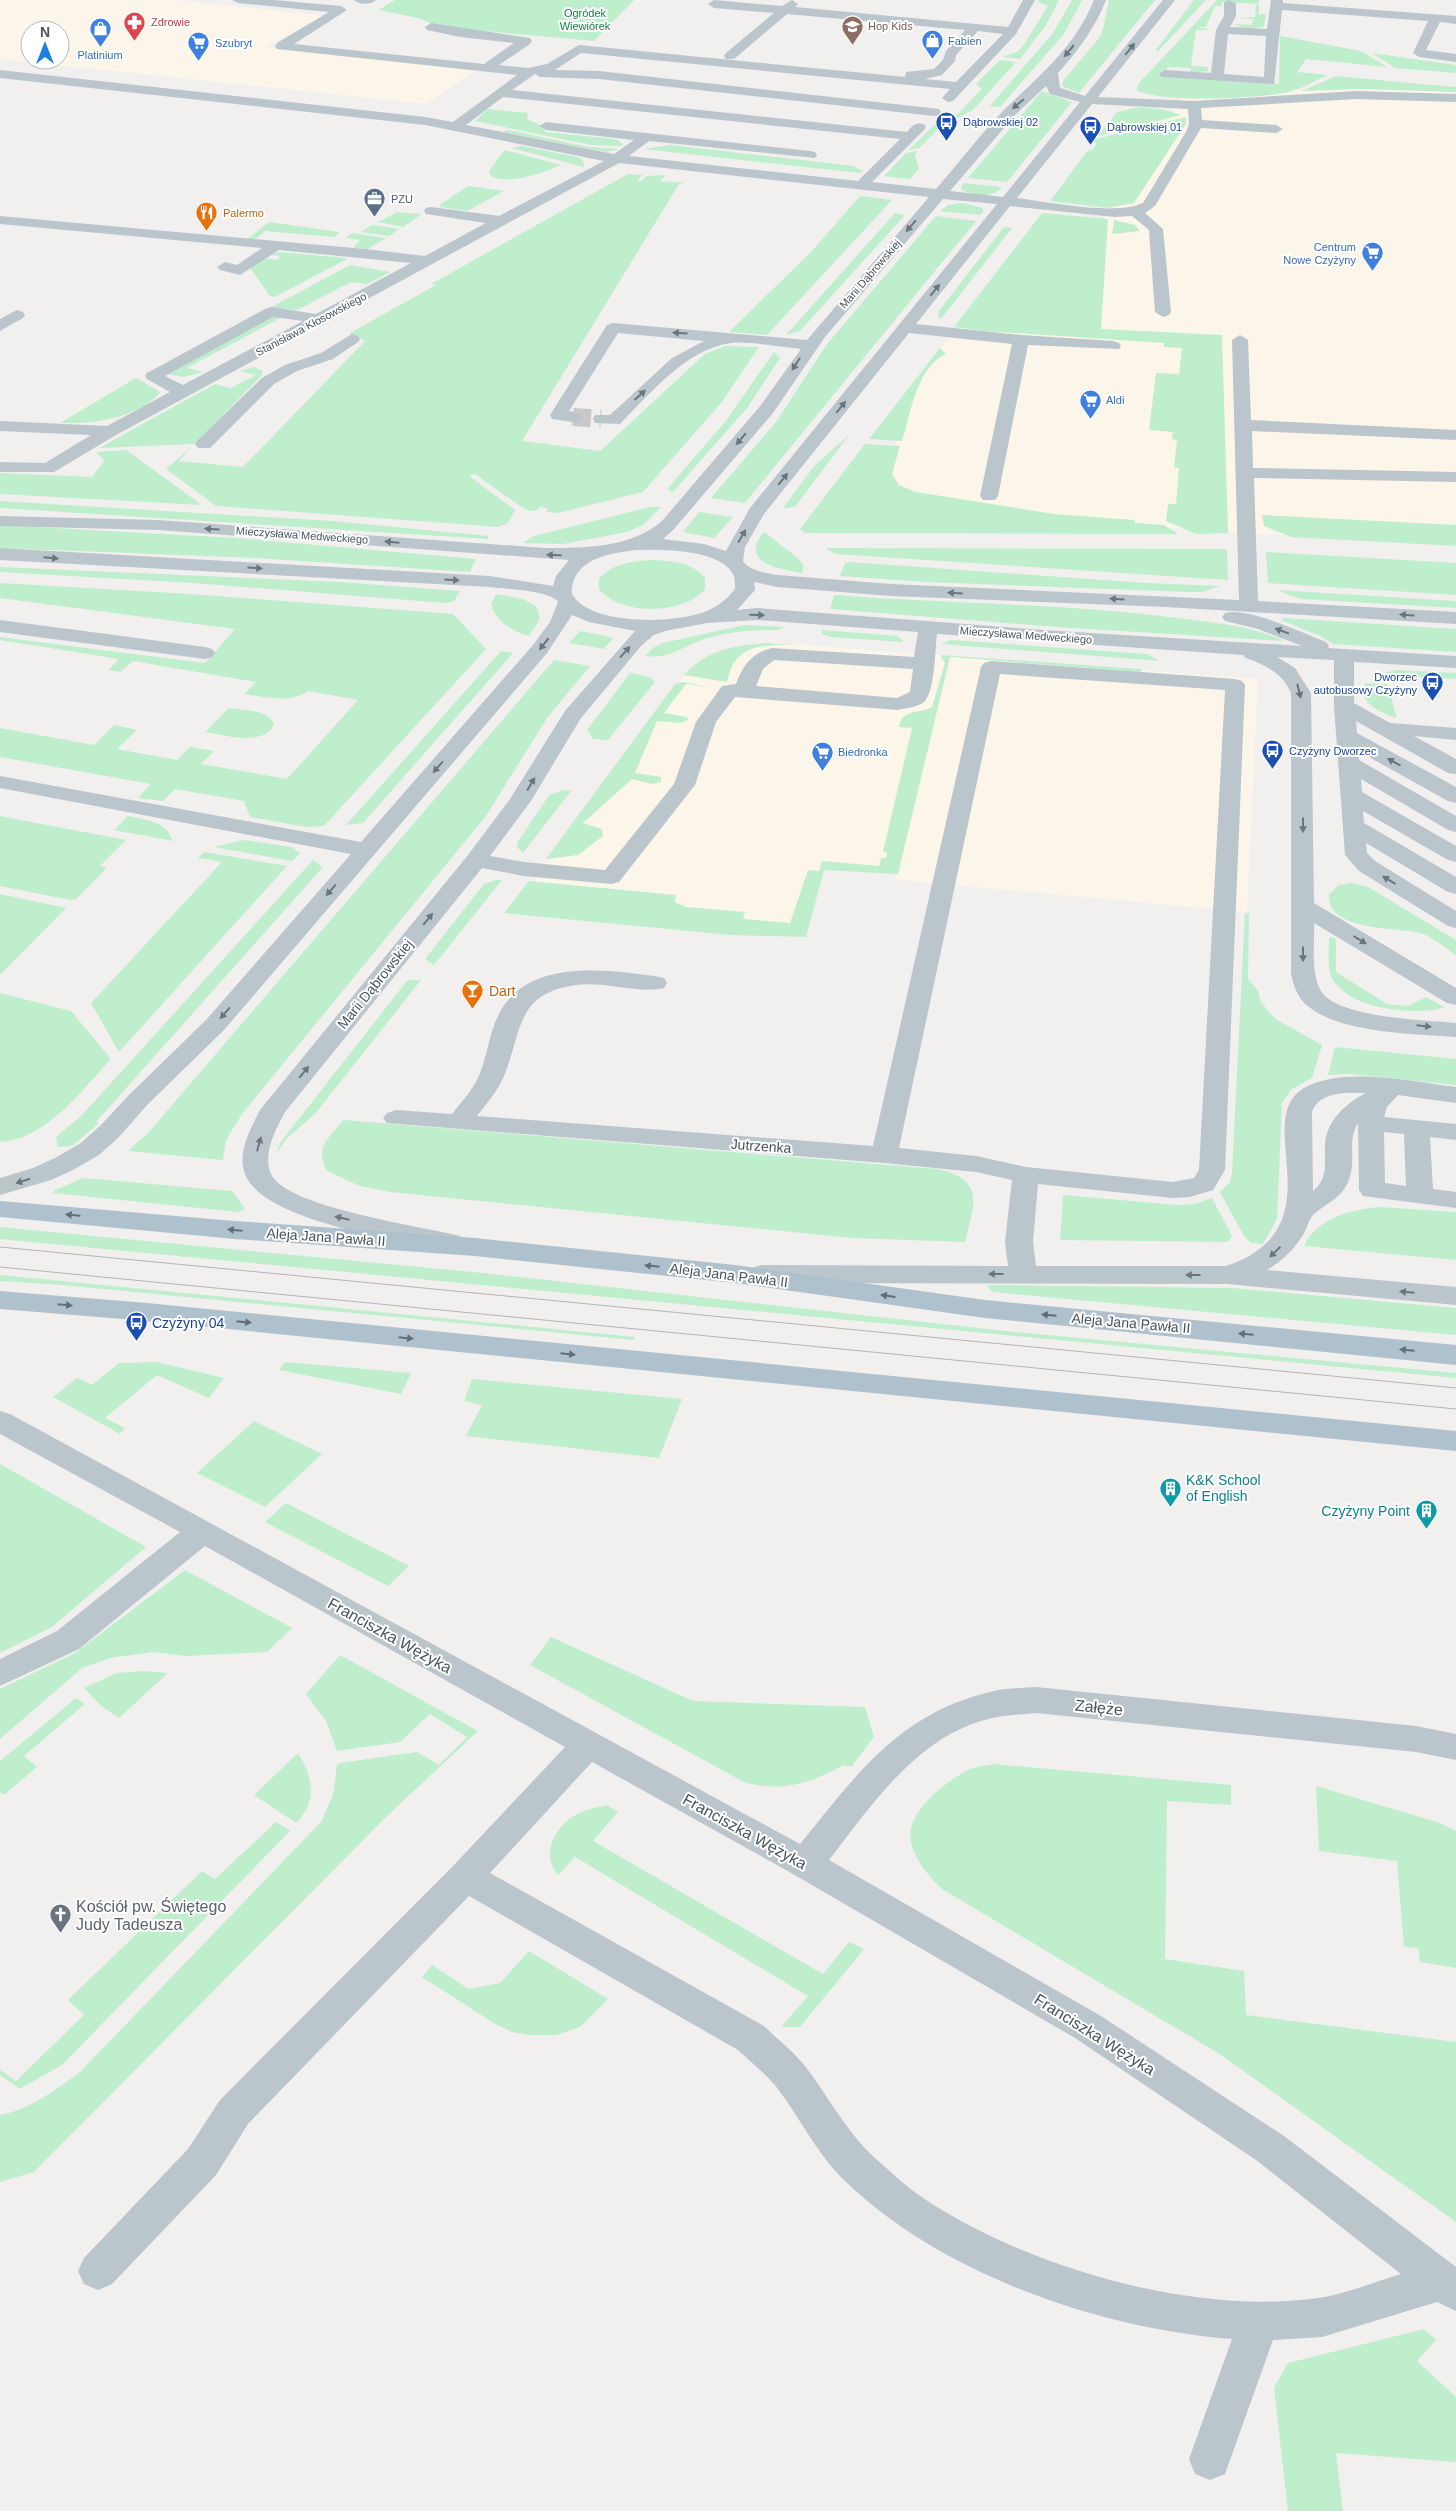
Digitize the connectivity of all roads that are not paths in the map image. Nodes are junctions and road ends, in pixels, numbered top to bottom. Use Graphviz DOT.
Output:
graph roads {
  1 [pos="238,0"];
  2 [pos="360,0"];
  3 [pos="370,0"];
  4 [pos="1029,0"];
  5 [pos="1100,0"];
  6 [pos="1169,0"];
  7 [pos="1374,0"];
  8 [pos="831,1"];
  9 [pos="1230,3"];
  10 [pos="714,4"];
  11 [pos="782,5"];
  12 [pos="1276,7"];
  13 [pos="910,9"];
  14 [pos="1368,13"];
  15 [pos="831,14"];
  16 [pos="1436,18"];
  17 [pos="895,20"];
  18 [pos="1456,20"];
  19 [pos="815,25"];
  20 [pos="431,27"];
  21 [pos="975,27"];
  22 [pos="1222,30"];
  23 [pos="1012,31"];
  24 [pos="1272,33"];
  25 [pos="1456,58"];
  26 [pos="486,68"];
  27 [pos="1052,70"];
  28 [pos="528,72"];
  29 [pos="1111,72"];
  30 [pos="0,74"];
  31 [pos="1166,74"];
  32 [pos="1217,78"];
  33 [pos="960,86"];
  34 [pos="500,92"];
  35 [pos="1456,98"];
  36 [pos="1088,100"];
  37 [pos="1137,101"];
  38 [pos="1194,106"];
  39 [pos="934,112"];
  40 [pos="1196,124"];
  41 [pos="455,126"];
  42 [pos="546,126"];
  43 [pos="1276,129"];
  44 [pos="909,136"];
  45 [pos="646,137"];
  46 [pos="810,154"];
  47 [pos="617,159"];
  48 [pos="860,186"];
  49 [pos="938,194"];
  50 [pos="1006,202"];
  51 [pos="431,211"];
  52 [pos="1135,212"];
  53 [pos="0,220"];
  54 [pos="501,221"];
  55 [pos="276,245"];
  56 [pos="428,261"];
  57 [pos="225,268"];
  58 [pos="1164,312"];
  59 [pos="17,315"];
  60 [pos="319,319"];
  61 [pos="0,326"];
  62 [pos="905,328"];
  63 [pos="352,338"];
  64 [pos="746,339"];
  65 [pos="1021,340"];
  66 [pos="1240,340"];
  67 [pos="810,345"];
  68 [pos="1114,346"];
  69 [pos="247,358"];
  70 [pos="291,368"];
  71 [pos="183,392"];
  72 [pos="573,417"];
  73 [pos="601,419"];
  74 [pos="1243,425"];
  75 [pos="0,426"];
  76 [pos="110,431"];
  77 [pos="1456,435"];
  78 [pos="204,444"];
  79 [pos="0,467"];
  80 [pos="1244,473"];
  81 [pos="1456,477"];
  82 [pos="989,496"];
  83 [pos="0,521"];
  84 [pos="636,544"];
  85 [pos="602,550"];
  86 [pos="0,554"];
  87 [pos="736,566"];
  88 [pos="565,599"];
  89 [pos="1166,601"];
  90 [pos="1249,606"];
  91 [pos="709,618"];
  92 [pos="1456,618"];
  93 [pos="663,625"];
  94 [pos="0,626"];
  95 [pos="928,628"];
  96 [pos="1187,646"];
  97 [pos="1232,648"];
  98 [pos="204,653"];
  99 [pos="1344,656"];
  100 [pos="1456,662"];
  101 [pos="922,664"];
  102 [pos="1186,681"];
  103 [pos="744,691"];
  104 [pos="1344,706"];
  105 [pos="1383,727"];
  106 [pos="1456,734"];
  107 [pos="1346,736"];
  108 [pos="1350,764"];
  109 [pos="1456,768"];
  110 [pos="0,782"];
  111 [pos="1352,795"];
  112 [pos="1456,796"];
  113 [pos="1456,825"];
  114 [pos="1353,826"];
  115 [pos="366,850"];
  116 [pos="1456,855"];
  117 [pos="476,860"];
  118 [pos="1456,887"];
  119 [pos="1303,906"];
  120 [pos="1456,920"];
  121 [pos="655,982"];
  122 [pos="1456,998"];
  123 [pos="1456,1030"];
  124 [pos="1399,1092"];
  125 [pos="1456,1094"];
  126 [pos="396,1118"];
  127 [pos="459,1123"];
  128 [pos="1371,1123"];
  129 [pos="1417,1128"];
  130 [pos="1456,1132"];
  131 [pos="884,1155"];
  132 [pos="1026,1175"];
  133 [pos="0,1187"];
  134 [pos="1420,1196"];
  135 [pos="1456,1200"];
  136 [pos="0,1209"];
  137 [pos="1300,1211"];
  138 [pos="475,1247"];
  139 [pos="736,1274"];
  140 [pos="1023,1274"];
  141 [pos="1227,1275"];
  142 [pos="1456,1296"];
  143 [pos="5,1301"];
  144 [pos="1456,1355"];
  145 [pos="0,1421"];
  146 [pos="1456,1440"];
  147 [pos="203,1531"];
  148 [pos="0,1673"];
  149 [pos="588,1744"];
  150 [pos="1456,1747"];
  151 [pos="805,1864"];
  152 [pos="465,1876"];
  153 [pos="98,2271"];
  154 [pos="1449,2287"];
  155 [pos="1259,2322"];
  156 [pos="1210,2459"];
  1 -- 26 [label="street"];
  2 -- 3 [label="street"];
  4 -- 23 [label="street"];
  5 -- 27 [label="street, Marii Dąbrowskiej, one-way"];
  29 -- 6 [label="street, one-way"];
  7 -- 14 [label="street"];
  8 -- 15 [label="street"];
  9 -- 22 [label="street"];
  10 -- 11 [label="street"];
  11 -- 15 [label="street"];
  11 -- 21 [label="street"];
  12 -- 14 [label="street"];
  12 -- 24 [label="street"];
  13 -- 17 [label="street"];
  14 -- 16 [label="street"];
  15 -- 17 [label="street"];
  15 -- 19 [label="street"];
  16 -- 18 [label="street"];
  16 -- 25 [label="street"];
  17 -- 21 [label="street"];
  20 -- 26 [label="street"];
  21 -- 23 [label="street"];
  22 -- 24 [label="street"];
  22 -- 32 [label="street"];
  23 -- 33 [label="street"];
  24 -- 32 [label="street"];
  26 -- 28 [label="street"];
  27 -- 36 [label="street"];
  27 -- 49 [label="street, Marii Dąbrowskiej, one-way"];
  28 -- 33 [label="street"];
  28 -- 34 [label="street"];
  28 -- 39 [label="street"];
  29 -- 36 [label="street"];
  29 -- 37 [label="street"];
  30 -- 41 [label="street"];
  31 -- 32 [label="street"];
  33 -- 39 [label="street"];
  34 -- 41 [label="street"];
  34 -- 44 [label="street"];
  35 -- 38 [label="street"];
  36 -- 37 [label="street"];
  36 -- 50 [label="street"];
  37 -- 38 [label="street"];
  38 -- 40 [label="street"];
  39 -- 44 [label="street"];
  40 -- 43 [label="street"];
  40 -- 52 [label="street"];
  41 -- 47 [label="street"];
  42 -- 45 [label="street"];
  44 -- 48 [label="street"];
  45 -- 46 [label="street"];
  45 -- 47 [label="street, Stanisława Kłosowskiego"];
  47 -- 48 [label="street"];
  47 -- 54 [label="street, Stanisława Kłosowskiego"];
  48 -- 49 [label="street"];
  49 -- 50 [label="street"];
  49 -- 67 [label="street, Marii Dąbrowskiej, one-way"];
  50 -- 52 [label="street"];
  62 -- 50 [label="street, one-way"];
  51 -- 54 [label="street"];
  52 -- 58 [label="street"];
  53 -- 55 [label="street"];
  54 -- 56 [label="street, Stanisława Kłosowskiego"];
  55 -- 56 [label="street"];
  55 -- 57 [label="street"];
  56 -- 60 [label="street, Stanisława Kłosowskiego"];
  59 -- 61 [label="street"];
  60 -- 69 [label="street, Stanisława Kłosowskiego"];
  60 -- 71 [label="street"];
  62 -- 65 [label="street"];
  87 -- 62 [label="street, one-way"];
  63 -- 70 [label="street"];
  64 -- 67 [label="street"];
  64 -- 72 [label="street, one-way"];
  73 -- 64 [label="street, one-way"];
  65 -- 68 [label="street"];
  65 -- 82 [label="street"];
  66 -- 74 [label="street"];
  67 -- 84 [label="street, Marii Dąbrowskiej, one-way"];
  69 -- 70 [label="street"];
  69 -- 71 [label="street, Stanisława Kłosowskiego"];
  70 -- 78 [label="street"];
  71 -- 76 [label="street, Stanisława Kłosowskiego"];
  74 -- 77 [label="street"];
  74 -- 80 [label="street"];
  75 -- 76 [label="street"];
  76 -- 79 [label="street, Stanisława Kłosowskiego"];
  80 -- 81 [label="street"];
  80 -- 90 [label="street"];
  85 -- 83 [label="street, Mieczysława Medweckiego, one-way"];
  84 -- 85 [label="street, Mieczysława Medweckiego"];
  84 -- 87 [label="street, Mieczysława Medweckiego"];
  85 -- 88 [label="street"];
  86 -- 88 [label="street, one-way"];
  89 -- 87 [label="street, Mieczysława Medweckiego, one-way"];
  87 -- 91 [label="street"];
  88 -- 93 [label="street"];
  88 -- 115 [label="street, one-way"];
  89 -- 90 [label="street, Mieczysława Medweckiego"];
  99 -- 89 [label="street, Mieczysława Medweckiego, one-way"];
  92 -- 90 [label="street, Mieczysława Medweckiego, one-way"];
  91 -- 93 [label="street, Mieczysława Medweckiego"];
  91 -- 95 [label="street, Mieczysława Medweckiego, one-way"];
  117 -- 93 [label="street, Marii Dąbrowskiej, one-way"];
  94 -- 98 [label="street"];
  95 -- 96 [label="street, Mieczysława Medweckiego"];
  95 -- 101 [label="street"];
  96 -- 97 [label="street, Mieczysława Medweckiego"];
  96 -- 102 [label="street"];
  97 -- 99 [label="street, Mieczysława Medweckiego"];
  97 -- 119 [label="street, one-way"];
  99 -- 100 [label="street, Mieczysława Medweckiego"];
  99 -- 104 [label="street"];
  101 -- 103 [label="street"];
  101 -- 103 [label="street"];
  102 -- 131 [label="street"];
  102 -- 132 [label="street, Jutrzenka"];
  103 -- 117 [label="street"];
  104 -- 105 [label="street"];
  104 -- 107 [label="street"];
  105 -- 106 [label="street"];
  105 -- 109 [label="street"];
  107 -- 108 [label="street"];
  112 -- 107 [label="street, one-way"];
  108 -- 111 [label="street"];
  108 -- 113 [label="street"];
  110 -- 115 [label="street"];
  111 -- 114 [label="street"];
  111 -- 116 [label="street"];
  114 -- 118 [label="street"];
  120 -- 114 [label="street, one-way"];
  115 -- 133 [label="street, one-way"];
  138 -- 117 [label="street, Marii Dąbrowskiej, one-way"];
  119 -- 122 [label="street, one-way"];
  119 -- 123 [label="street, one-way"];
  121 -- 127 [label="street"];
  124 -- 125 [label="street"];
  124 -- 128 [label="street"];
  124 -- 137 [label="street"];
  124 -- 137 [label="street"];
  126 -- 127 [label="street, Jutrzenka"];
  127 -- 131 [label="street, Jutrzenka"];
  128 -- 129 [label="street"];
  128 -- 134 [label="street"];
  129 -- 130 [label="street"];
  129 -- 134 [label="street"];
  131 -- 132 [label="street, Jutrzenka"];
  132 -- 140 [label="street"];
  134 -- 135 [label="street"];
  138 -- 136 [label="main road, Aleja Jana Pawła II, one-way"];
  137 -- 141 [label="street, one-way"];
  139 -- 138 [label="main road, Aleja Jana Pawła II, one-way"];
  140 -- 139 [label="street, one-way"];
  144 -- 139 [label="main road, Aleja Jana Pawła II, one-way"];
  141 -- 140 [label="street, one-way"];
  142 -- 141 [label="street, one-way"];
  143 -- 146 [label="main road, one-way"];
  145 -- 147 [label="street, Franciszka Wężyka"];
  147 -- 148 [label="street"];
  147 -- 149 [label="street, Franciszka Wężyka"];
  149 -- 151 [label="street, Franciszka Wężyka"];
  149 -- 152 [label="street"];
  150 -- 151 [label="street, Załęże"];
  151 -- 154 [label="street, Franciszka Wężyka"];
  152 -- 153 [label="street"];
  152 -- 155 [label="street"];
  154 -- 155 [label="street"];
  155 -- 156 [label="street"];
}
